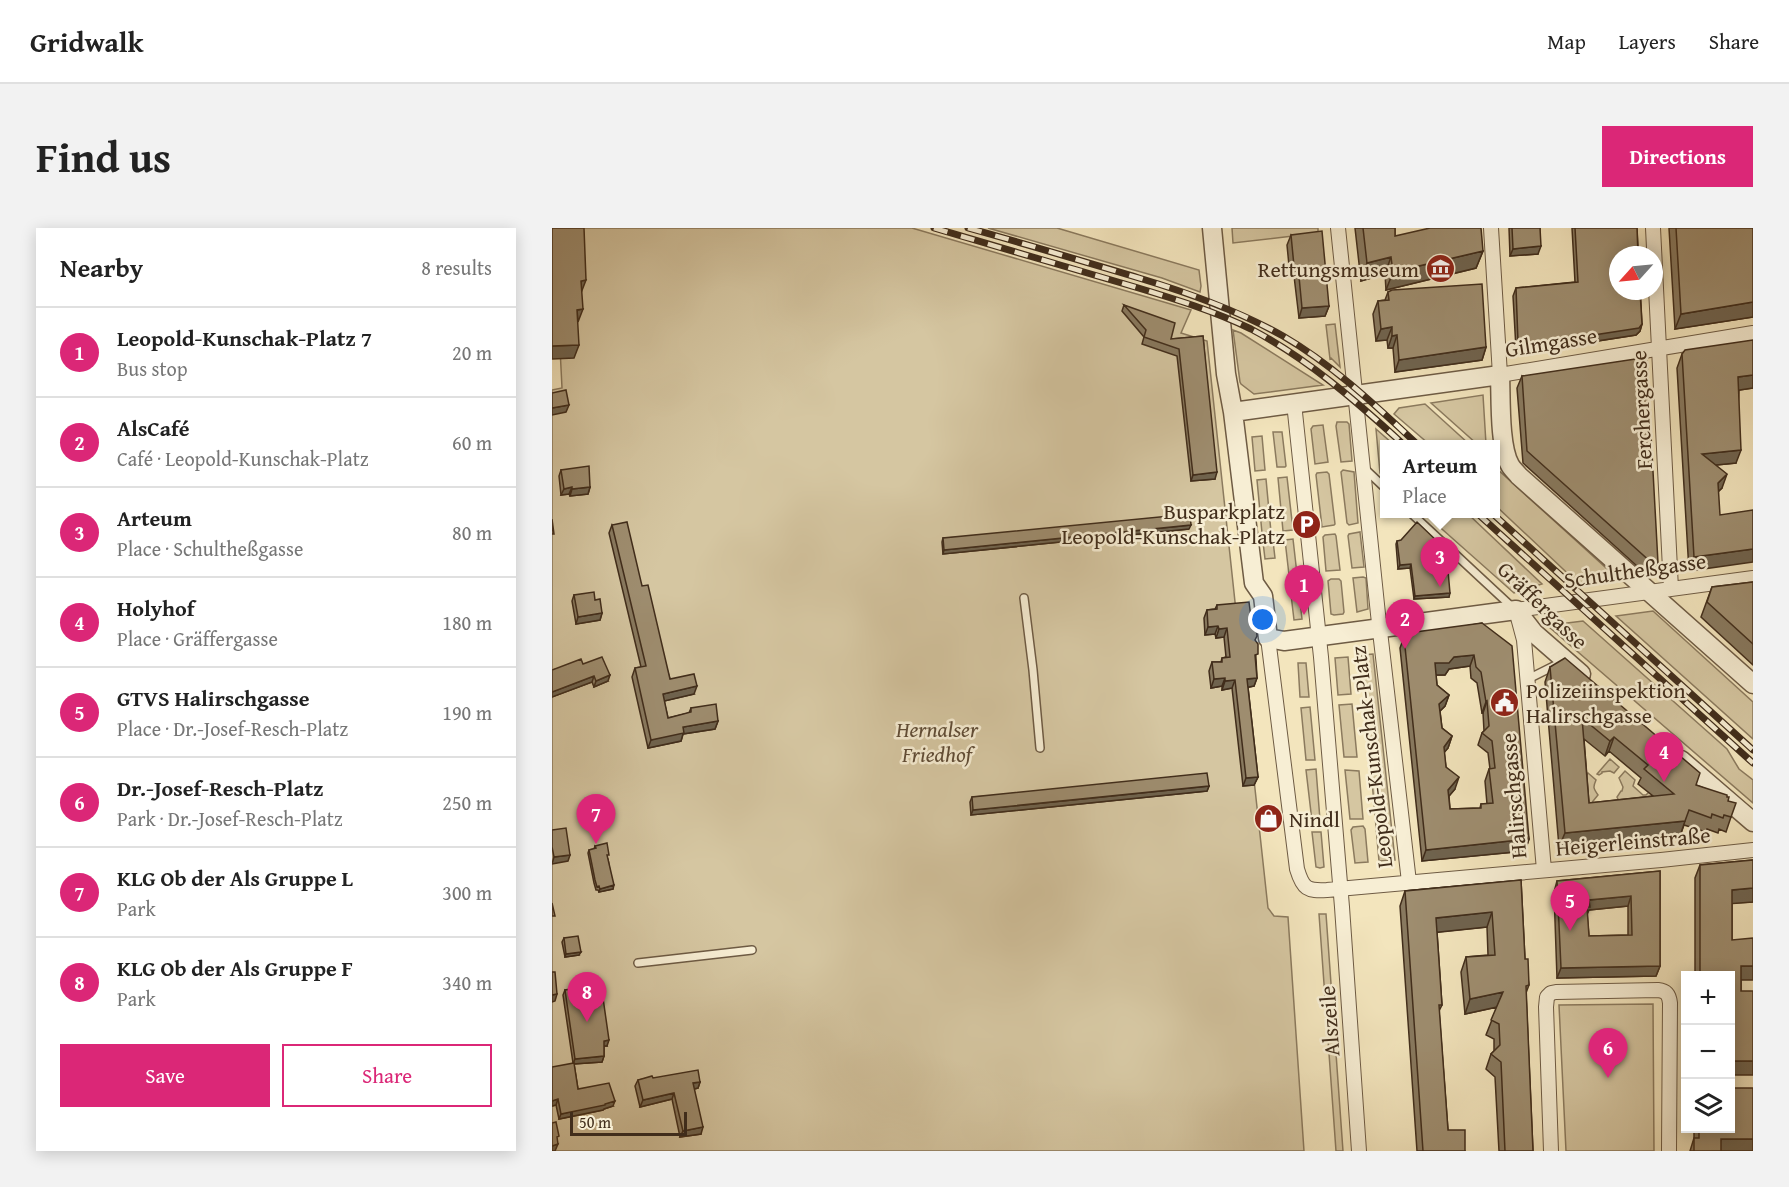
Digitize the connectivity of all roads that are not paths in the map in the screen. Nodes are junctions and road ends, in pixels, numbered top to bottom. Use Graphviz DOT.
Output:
graph roads {
  1 [pos="1212,228"];
  2 [pos="1338,228"];
  3 [pos="1491,228"];
  4 [pos="1653,228"];
  5 [pos="1753,333"];
  6 [pos="1659,348"];
  7 [pos="1500,375"];
  8 [pos="1355,395"];
  9 [pos="1294,403"];
  10 [pos="1233,412"];
  11 [pos="1363,467"];
  12 [pos="1380,484"];
  13 [pos="1417,518"];
  14 [pos="1753,578"];
  15 [pos="1671,589"];
  16 [pos="1648,592"];
  17 [pos="1024,598"];
  18 [pos="1516,610"];
  19 [pos="1380,629"];
  20 [pos="1319,637"];
  21 [pos="1268,638"];
  22 [pos="1566,660"];
  23 [pos="1526,680"];
  24 [pos="1753,684"];
  25 [pos="1594,685"];
  26 [pos="1665,746"];
  27 [pos="1040,748"];
  28 [pos="1753,822"];
  29 [pos="1753,850"];
  30 [pos="1544,870"];
  31 [pos="1409,882"];
  32 [pos="1341,889"];
  33 [pos="752,950"];
  34 [pos="638,963"];
  35 [pos="1359,1151"];
  36 [pos="1551,1151"];
  37 [pos="1669,1151"];
  1 -- 10 [label="street, Leopold-Kunschak-Platz"];
  2 -- 8 [label="street, Leopold-Kunschak-Platz"];
  3 -- 7 [label="street"];
  4 -- 6 [label="street, Ferchergasse"];
  5 -- 6 [label="street, Gilmgasse"];
  6 -- 7 [label="street, Gilmgasse"];
  6 -- 15 [label="street, Ferchergasse"];
  7 -- 8 [label="street, Gilmgasse"];
  7 -- 16 [label="street"];
  8 -- 9 [label="street"];
  8 -- 11 [label="street, Leopold-Kunschak-Platz"];
  9 -- 10 [label="street"];
  9 -- 20 [label="street, Leopold-Kunschak-Platz"];
  10 -- 21 [label="street, Leopold-Kunschak-Platz"];
  11 -- 12 [label="lane"];
  11 -- 19 [label="street, Leopold-Kunschak-Platz"];
  13 -- 18 [label="lane, Gräffergasse"];
  14 -- 15 [label="street, Schultheßgasse"];
  15 -- 16 [label="street, Schultheßgasse"];
  16 -- 18 [label="street, Schultheßgasse"];
  16 -- 24 [label="street"];
  17 -- 27 [label="lane"];
  18 -- 19 [label="street, Schultheßgasse"];
  18 -- 22 [label="street, Gräffergasse"];
  18 -- 23 [label="street, Halirschgasse"];
  19 -- 20 [label="street, Leopold-Kunschak-Platz"];
  19 -- 31 [label="street, Leopold-Kunschak-Platz"];
  20 -- 21 [label="street, Leopold-Kunschak-Platz"];
  20 -- 32 [label="street, Leopold-Kunschak-Platz"];
  21 -- 32 [label="street, Leopold-Kunschak-Platz"];
  22 -- 23 [label="lane"];
  22 -- 25 [label="street, Gräffergasse"];
  23 -- 30 [label="street, Halirschgasse"];
  26 -- 28 [label="street"];
  29 -- 30 [label="street, Heigerleinstraße"];
  30 -- 31 [label="street, Heigerleinstraße"];
  31 -- 32 [label="street, Leopold-Kunschak-Platz"];
  32 -- 35 [label="street, Alszeile"];
  33 -- 34 [label="lane"];
  36 -- 37 [label="street"];
}
